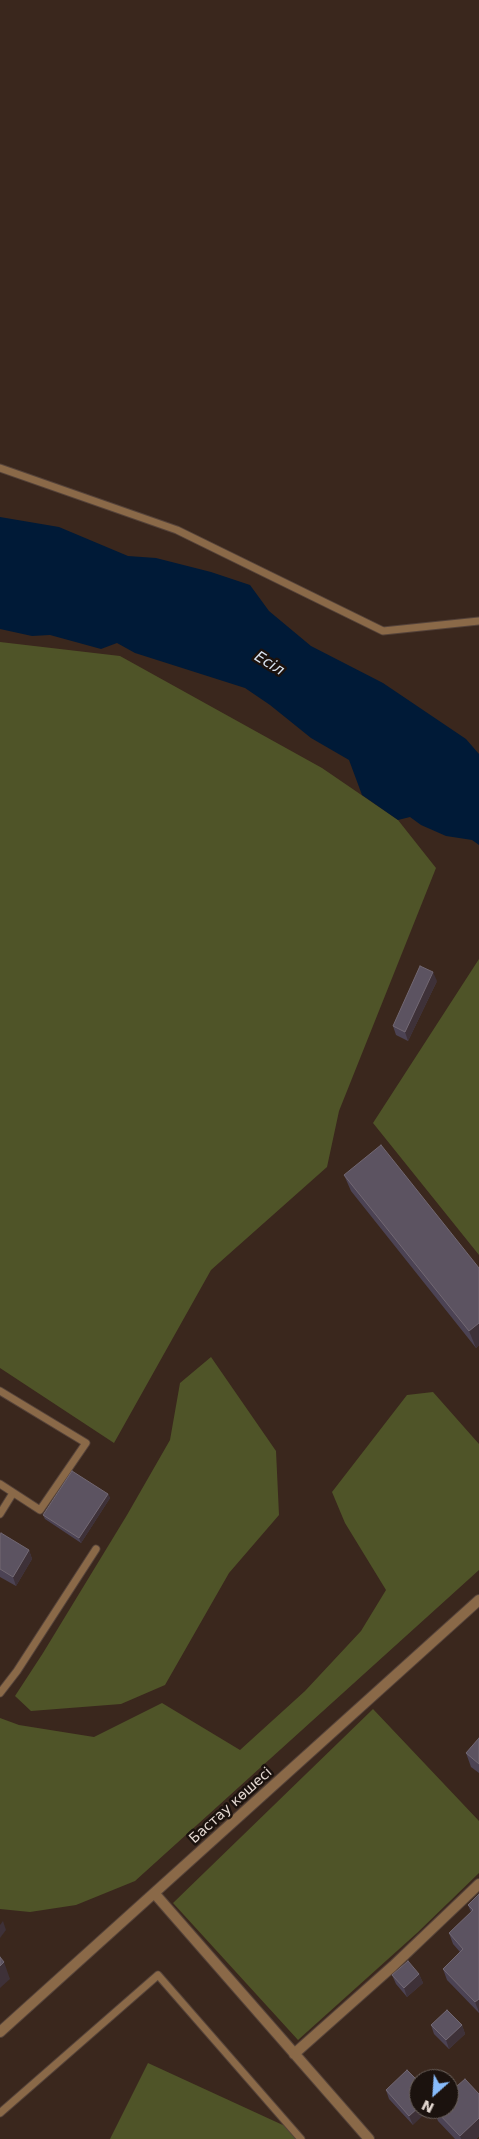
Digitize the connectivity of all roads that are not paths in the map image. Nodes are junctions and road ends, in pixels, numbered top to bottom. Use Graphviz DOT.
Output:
graph roads {
  1 [pos="0,468"];
  2 [pos="479,621"];
  3 [pos="0,1391"];
  4 [pos="0,1484"];
  5 [pos="13,1493"];
  6 [pos="0,1514"];
  7 [pos="96,1549"];
  8 [pos="479,1600"];
  9 [pos="0,1693"];
  10 [pos="479,1884"];
  11 [pos="155,1894"];
  12 [pos="0,2032"];
  13 [pos="294,2054"];
  14 [pos="0,2113"];
  15 [pos="301,2139"];
  16 [pos="369,2139"];
  1 -- 2 [label="lane"];
  3 -- 5 [label="lane"];
  4 -- 5 [label="lane"];
  5 -- 6 [label="lane"];
  7 -- 9 [label="lane"];
  8 -- 11 [label="street, Бастау көшесі"];
  10 -- 13 [label="street"];
  11 -- 12 [label="street, Бастау көшесі"];
  11 -- 13 [label="street"];
  13 -- 16 [label="street"];
  14 -- 15 [label="lane"];
}
